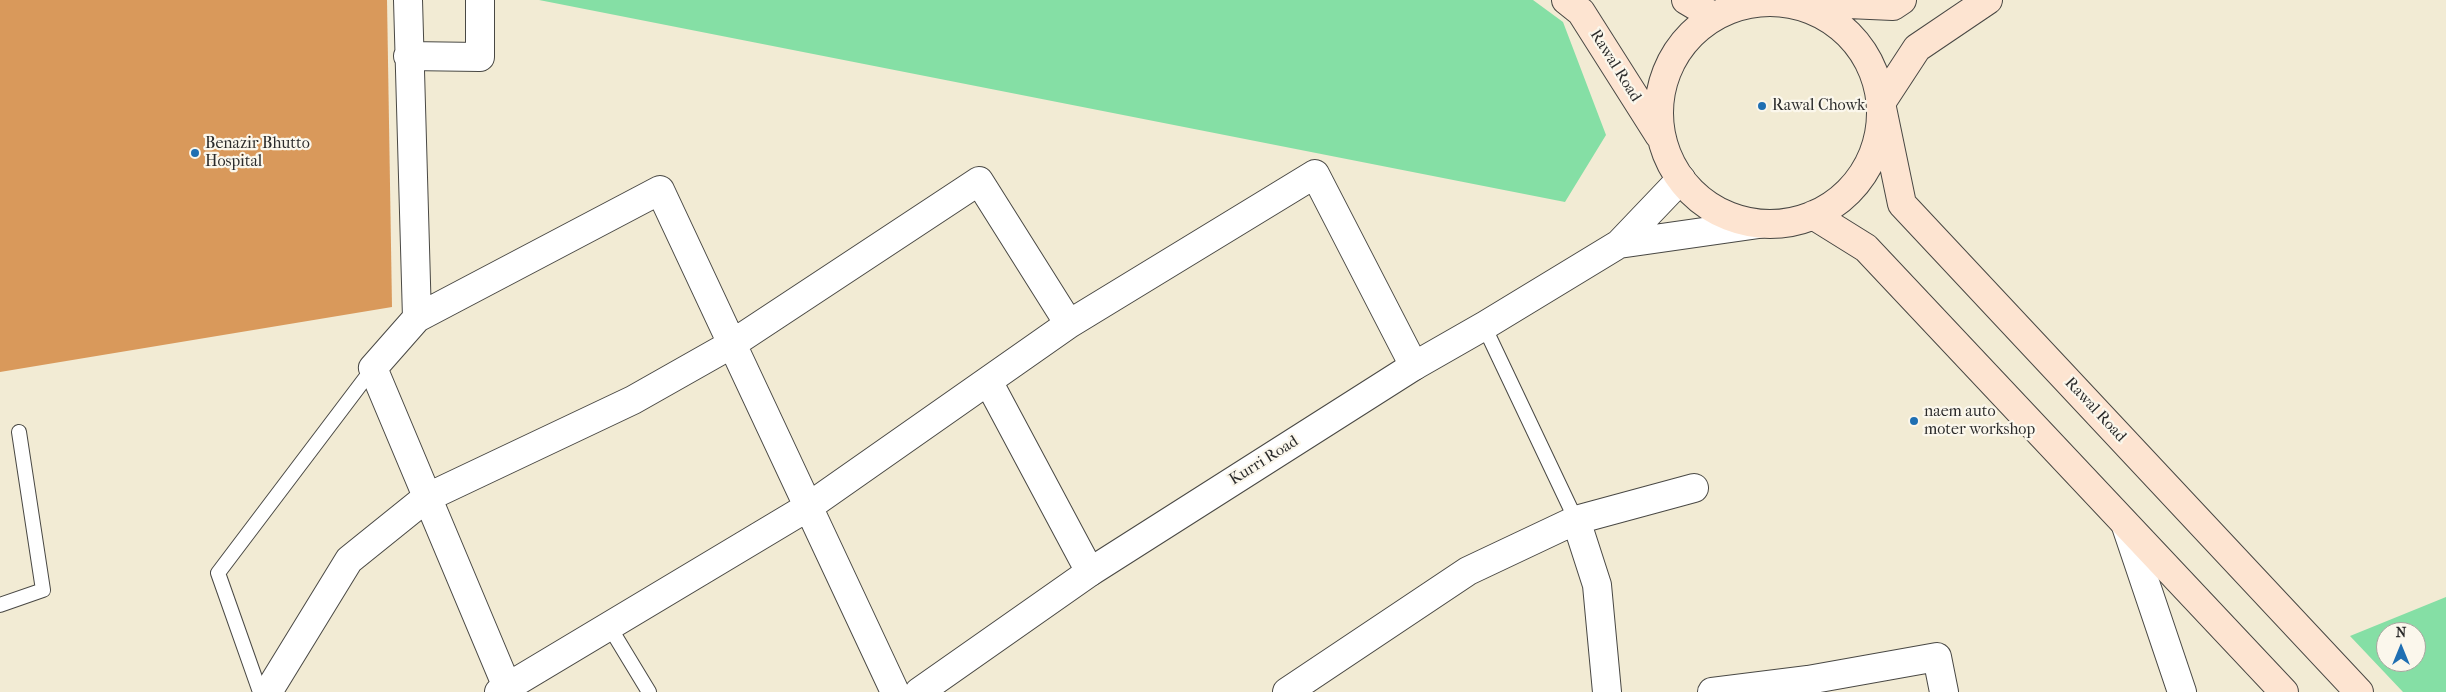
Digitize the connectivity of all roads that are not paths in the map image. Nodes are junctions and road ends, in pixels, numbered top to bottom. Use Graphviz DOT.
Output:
graph roads {
  1 [pos="408,0"];
  2 [pos="480,0"];
  3 [pos="1566,0"];
  4 [pos="1686,0"];
  5 [pos="1902,0"];
  6 [pos="1988,0"];
  7 [pos="1767,1"];
  8 [pos="1713,16"];
  9 [pos="408,56"];
  10 [pos="1881,103"];
  11 [pos="1660,137"];
  12 [pos="1681,179"];
  13 [pos="1814,215"];
  14 [pos="1759,224"];
  15 [pos="1619,244"];
  16 [pos="417,318"];
  17 [pos="1069,324"];
  18 [pos="1484,326"];
  19 [pos="732,344"];
  20 [pos="1414,366"];
  21 [pos="373,368"];
  22 [pos="988,380"];
  23 [pos="19,432"];
  24 [pos="1694,488"];
  25 [pos="426,498"];
  26 [pos="808,507"];
  27 [pos="1576,520"];
  28 [pos="2126,526"];
  29 [pos="1090,572"];
  30 [pos="0,605"];
  31 [pos="609,626"];
  32 [pos="503,690"];
  33 [pos="260,692"];
  34 [pos="268,692"];
  35 [pos="649,692"];
  36 [pos="895,692"];
  37 [pos="919,692"];
  38 [pos="1288,692"];
  39 [pos="1607,692"];
  40 [pos="1712,692"];
  41 [pos="1944,692"];
  42 [pos="2182,692"];
  43 [pos="2284,692"];
  44 [pos="2359,692"];
  1 -- 9 [label="street"];
  2 -- 9 [label="street"];
  3 -- 11 [label="main road, Rawal Road"];
  4 -- 8 [label="main road"];
  5 -- 7 [label="main road"];
  6 -- 10 [label="main road"];
  7 -- 8 [label="main road"];
  7 -- 10 [label="main road"];
  8 -- 11 [label="main road"];
  9 -- 16 [label="street"];
  10 -- 13 [label="main road"];
  10 -- 44 [label="main road, Rawal Road"];
  11 -- 12 [label="main road"];
  12 -- 14 [label="main road"];
  12 -- 15 [label="street"];
  13 -- 14 [label="main road"];
  13 -- 28 [label="main road"];
  14 -- 15 [label="street"];
  15 -- 18 [label="street, Kurri Road"];
  16 -- 19 [label="street"];
  16 -- 21 [label="street"];
  17 -- 19 [label="street"];
  17 -- 20 [label="street"];
  17 -- 22 [label="street"];
  18 -- 20 [label="street, Kurri Road"];
  18 -- 27 [label="lane"];
  19 -- 25 [label="street"];
  19 -- 26 [label="street"];
  20 -- 29 [label="street, Kurri Road"];
  21 -- 25 [label="street"];
  21 -- 33 [label="lane"];
  22 -- 26 [label="street"];
  22 -- 29 [label="street"];
  23 -- 30 [label="lane"];
  24 -- 27 [label="street"];
  25 -- 32 [label="street"];
  25 -- 34 [label="street"];
  26 -- 31 [label="street"];
  26 -- 36 [label="street"];
  27 -- 38 [label="street"];
  27 -- 39 [label="street"];
  28 -- 42 [label="street"];
  28 -- 43 [label="main road"];
  29 -- 37 [label="street, Kurri Road"];
  31 -- 32 [label="street"];
  31 -- 35 [label="lane"];
  40 -- 41 [label="street"];
}
